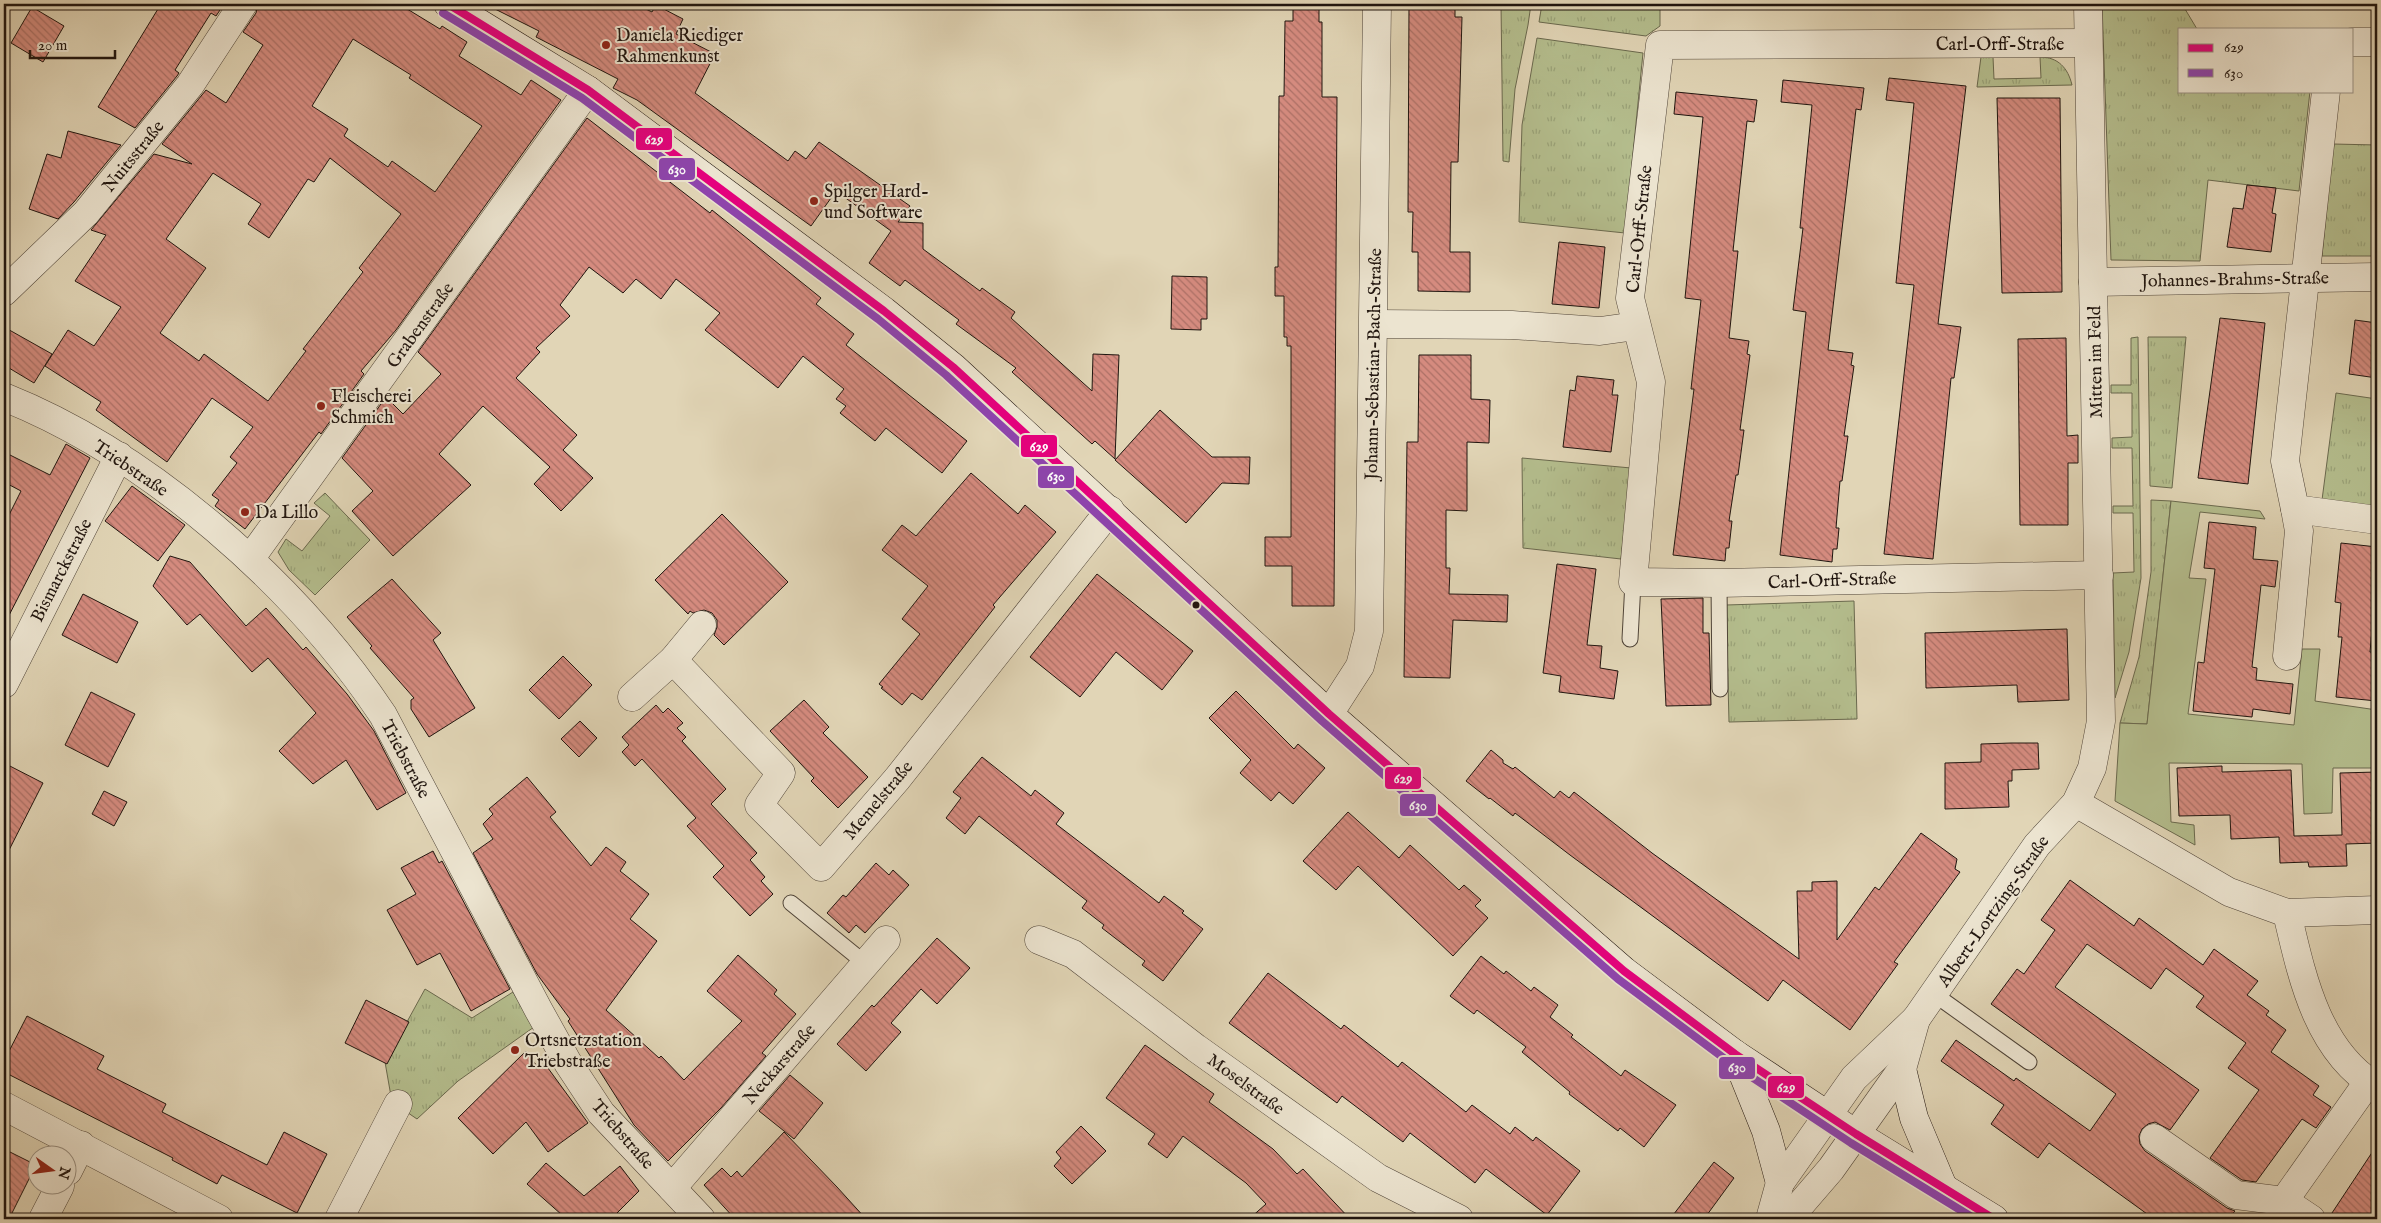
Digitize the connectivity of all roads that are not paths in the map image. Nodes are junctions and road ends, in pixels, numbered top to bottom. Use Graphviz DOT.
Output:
graph roads {
  1 [pos="243,4"];
  2 [pos="448,4"];
  3 [pos="1377,4"];
  4 [pos="2088,4"];
  5 [pos="2354,42"];
  6 [pos="2377,42"];
  7 [pos="2088,43"];
  8 [pos="588,90"];
  9 [pos="2326,92"];
  10 [pos="2377,277"];
  11 [pos="2305,278"];
  12 [pos="2093,282"];
  13 [pos="4,292"];
  14 [pos="1374,324"];
  15 [pos="1636,326"];
  16 [pos="4,397"];
  17 [pos="119,456"];
  18 [pos="2295,508"];
  19 [pos="1110,510"];
  20 [pos="2377,520"];
  21 [pos="250,559"];
  22 [pos="2099,574"];
  23 [pos="1633,582"];
  24 [pos="1719,583"];
  25 [pos="702,625"];
  26 [pos="1630,639"];
  27 [pos="2287,656"];
  28 [pos="672,660"];
  29 [pos="4,684"];
  30 [pos="1720,688"];
  31 [pos="632,696"];
  32 [pos="1329,714"];
  33 [pos="2101,721"];
  34 [pos="2076,803"];
  35 [pos="791,903"];
  36 [pos="2377,910"];
  37 [pos="2287,913"];
  38 [pos="886,940"];
  39 [pos="1038,940"];
  40 [pos="866,964"];
  41 [pos="1934,994"];
  42 [pos="1916,1020"];
  43 [pos="1735,1054"];
  44 [pos="2029,1062"];
  45 [pos="1902,1069"];
  46 [pos="2373,1084"];
  47 [pos="398,1104"];
  48 [pos="4,1106"];
  49 [pos="1828,1116"];
  50 [pos="1856,1134"];
  51 [pos="2154,1138"];
  52 [pos="81,1145"];
  53 [pos="78,1151"];
  54 [pos="1780,1182"];
  55 [pos="672,1188"];
  56 [pos="1943,1188"];
  57 [pos="55,1196"];
  58 [pos="2284,1201"];
  59 [pos="43,1219"];
  60 [pos="219,1219"];
  61 [pos="339,1219"];
  62 [pos="701,1219"];
  63 [pos="1459,1219"];
  64 [pos="1770,1219"];
  65 [pos="1788,1219"];
  66 [pos="1994,1219"];
  67 [pos="2311,1219"];
  1 -- 13 [label="street, Nuitsstraße"];
  2 -- 8 [label="street"];
  3 -- 14 [label="street, Johann-Sebastian-Bach-Straße"];
  4 -- 7 [label="street, Mitten im Feld"];
  5 -- 6 [label="street"];
  7 -- 12 [label="street, Mitten im Feld"];
  7 -- 15 [label="street, Carl-Orff-Straße"];
  8 -- 19 [label="street"];
  8 -- 21 [label="street, Grabenstraße"];
  9 -- 11 [label="street"];
  10 -- 11 [label="street, Johannes-Brahms-Straße"];
  11 -- 12 [label="street, Johannes-Brahms-Straße"];
  11 -- 18 [label="street"];
  12 -- 22 [label="street, Mitten im Feld"];
  14 -- 15 [label="street"];
  14 -- 32 [label="street, Johann-Sebastian-Bach-Straße"];
  15 -- 23 [label="street, Carl-Orff-Straße"];
  16 -- 17 [label="street, Triebstraße"];
  17 -- 21 [label="street, Triebstraße"];
  17 -- 29 [label="street, Bismarckstraße"];
  18 -- 20 [label="street"];
  18 -- 27 [label="street"];
  19 -- 28 [label="street, Memelstraße"];
  19 -- 32 [label="street"];
  21 -- 55 [label="street, Triebstraße"];
  22 -- 24 [label="street, Carl-Orff-Straße"];
  22 -- 33 [label="street, Mitten im Feld"];
  23 -- 24 [label="street, Carl-Orff-Straße"];
  23 -- 26 [label="lane"];
  24 -- 30 [label="lane"];
  25 -- 28 [label="street"];
  28 -- 31 [label="street"];
  32 -- 43 [label="street"];
  33 -- 34 [label="street, Albert-Lortzing-Straße"];
  34 -- 37 [label="street"];
  34 -- 41 [label="street, Albert-Lortzing-Straße"];
  35 -- 40 [label="lane"];
  36 -- 37 [label="street"];
  37 -- 46 [label="street"];
  38 -- 40 [label="street, Neckarstraße"];
  39 -- 63 [label="street, Moselstraße"];
  40 -- 55 [label="street, Neckarstraße"];
  41 -- 42 [label="street, Albert-Lortzing-Straße"];
  41 -- 44 [label="lane, Albert-Lortzing-Straße"];
  42 -- 45 [label="street, Albert-Lortzing-Straße"];
  42 -- 49 [label="street, Albert-Lortzing-Straße"];
  43 -- 49 [label="street"];
  43 -- 54 [label="street"];
  45 -- 50 [label="street, Albert-Lortzing-Straße"];
  45 -- 56 [label="street"];
  46 -- 58 [label="street"];
  47 -- 61 [label="street"];
  48 -- 52 [label="street"];
  49 -- 50 [label="street"];
  49 -- 54 [label="street, Albert-Lortzing-Straße"];
  50 -- 56 [label="street"];
  50 -- 65 [label="street, Albert-Lortzing-Straße"];
  51 -- 58 [label="street"];
  52 -- 53 [label="street"];
  52 -- 60 [label="street"];
  54 -- 64 [label="street"];
  55 -- 62 [label="street, Triebstraße"];
  56 -- 66 [label="street"];
  57 -- 59 [label="street"];
  58 -- 67 [label="street"];
}
